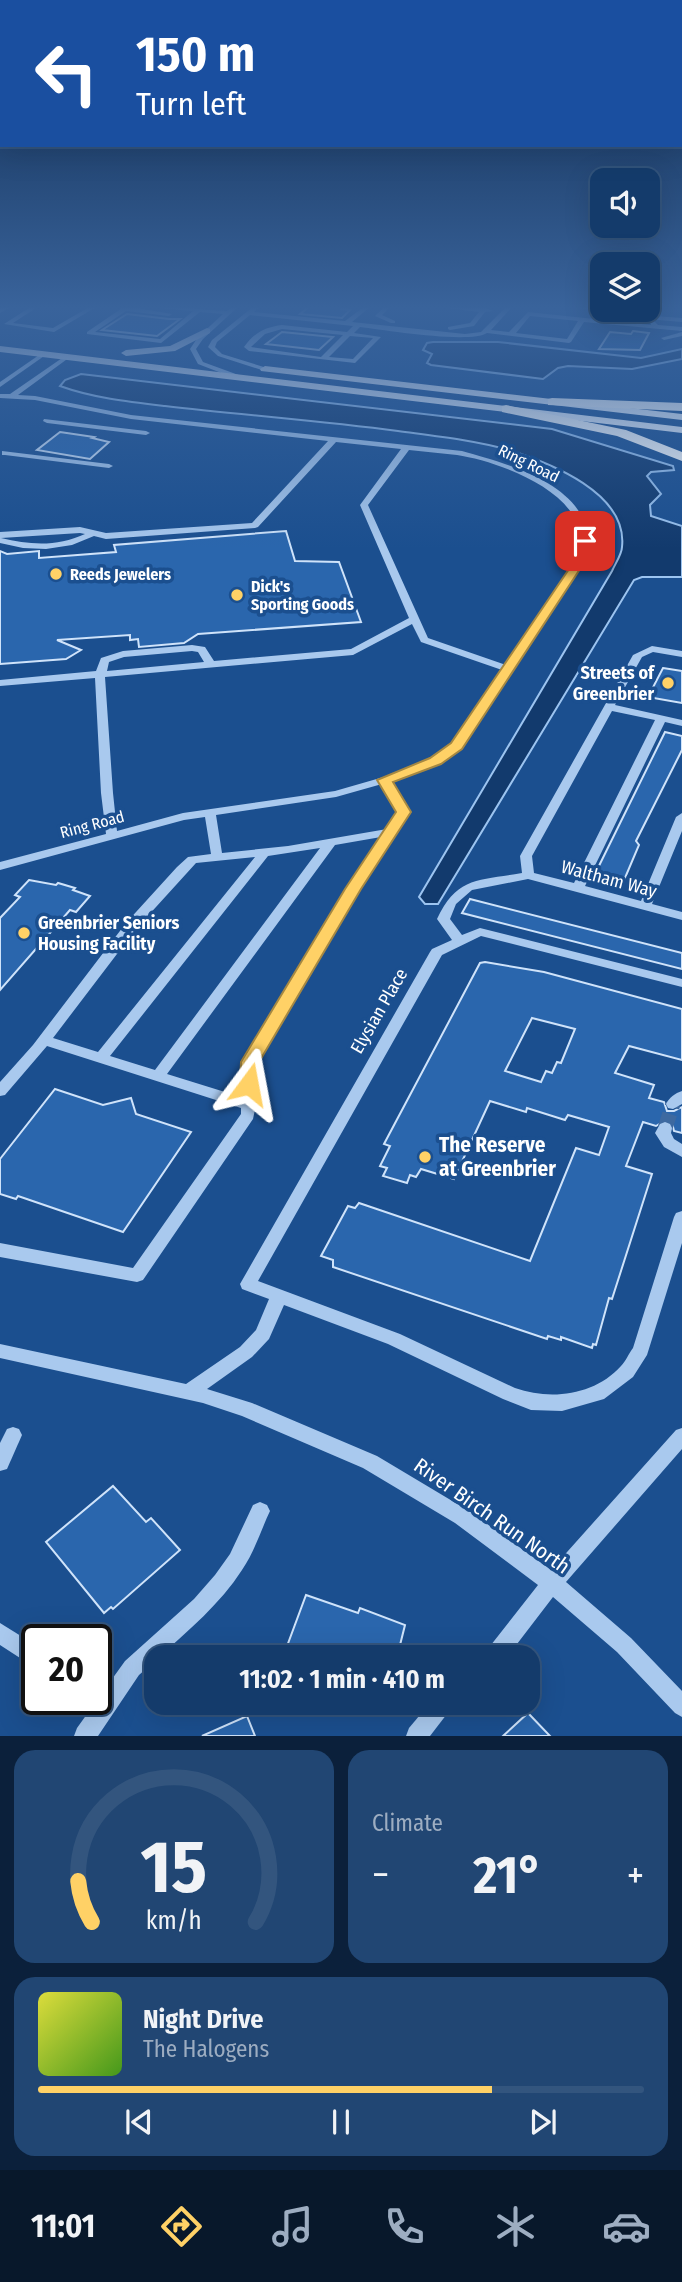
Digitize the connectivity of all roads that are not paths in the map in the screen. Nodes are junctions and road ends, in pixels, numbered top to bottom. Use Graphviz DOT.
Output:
graph roads {
  1 [pos="25,387"];
  2 [pos="319,387"];
  3 [pos="422,387"];
  4 [pos="0,396"];
  5 [pos="12,396"];
  6 [pos="552,402"];
  7 [pos="682,407"];
  8 [pos="506,409"];
  9 [pos="682,417"];
  10 [pos="47,421"];
  11 [pos="682,430"];
  12 [pos="146,433"];
  13 [pos="334,439"];
  14 [pos="407,447"];
  15 [pos="5,453"];
  16 [pos="682,457"];
  17 [pos="108,466"];
  18 [pos="91,534"];
  19 [pos="0,538"];
  20 [pos="415,619"];
  21 [pos="682,654"];
  22 [pos="211,665"];
  23 [pos="508,669"];
  24 [pos="100,675"];
  25 [pos="0,684"];
  26 [pos="609,707"];
  27 [pos="661,719"];
  28 [pos="682,723"];
  29 [pos="385,780"];
  30 [pos="210,812"];
  31 [pos="682,817"];
  32 [pos="391,832"];
  33 [pos="112,835"];
  34 [pos="331,842"];
  35 [pos="265,852"];
  36 [pos="217,857"];
  37 [pos="0,866"];
  38 [pos="528,875"];
  39 [pos="578,888"];
  40 [pos="645,906"];
  41 [pos="682,916"];
  42 [pos="460,942"];
  43 [pos="682,983"];
  44 [pos="44,1040"];
  45 [pos="101,1058"];
  46 [pos="158,1076"];
  47 [pos="0,1091"];
  48 [pos="249,1105"];
  49 [pos="665,1128"];
  50 [pos="682,1151"];
  51 [pos="682,1217"];
  52 [pos="0,1250"];
  53 [pos="279,1296"];
  54 [pos="0,1351"];
  55 [pos="188,1392"];
  56 [pos="13,1436"];
  57 [pos="682,1436"];
  58 [pos="0,1463"];
  59 [pos="260,1511"];
  60 [pos="552,1583"];
  61 [pos="0,1633"];
  62 [pos="503,1645"];
  63 [pos="21,1647"];
  64 [pos="112,1689"];
  65 [pos="682,1706"];
  66 [pos="95,1715"];
  67 [pos="433,1715"];
  68 [pos="85,1736"];
  69 [pos="416,1736"];
  1 -- 5 [label="street"];
  2 -- 8 [label="main road"];
  3 -- 6 [label="main road"];
  4 -- 5 [label="street, Ring Road"];
  5 -- 13 [label="street, Ring Road"];
  6 -- 7 [label="highway"];
  6 -- 9 [label="main road"];
  8 -- 11 [label="main road"];
  8 -- 16 [label="highway"];
  10 -- 12 [label="street"];
  13 -- 14 [label="street, Ring Road"];
  13 -- 18 [label="street"];
  14 -- 20 [label="street"];
  14 -- 23 [label="street, Ring Road"];
  15 -- 17 [label="street"];
  18 -- 19 [label="street"];
  18 -- 19 [label="street"];
  20 -- 22 [label="street"];
  20 -- 23 [label="street"];
  21 -- 26 [label="street"];
  22 -- 24 [label="street"];
  22 -- 24 [label="street"];
  23 -- 29 [label="street, Ring Road"];
  24 -- 25 [label="street"];
  24 -- 33 [label="street"];
  26 -- 27 [label="street"];
  26 -- 38 [label="street"];
  27 -- 28 [label="street"];
  27 -- 39 [label="street"];
  29 -- 30 [label="street, Ring Road"];
  29 -- 32 [label="street"];
  30 -- 33 [label="street, Ring Road"];
  30 -- 36 [label="street"];
  31 -- 40 [label="street"];
  32 -- 34 [label="street"];
  32 -- 48 [label="street"];
  33 -- 37 [label="street, Ring Road"];
  34 -- 35 [label="street"];
  34 -- 46 [label="street"];
  35 -- 36 [label="street"];
  35 -- 45 [label="street"];
  36 -- 44 [label="street"];
  38 -- 39 [label="street, Waltham Way"];
  38 -- 42 [label="street"];
  39 -- 40 [label="street, Waltham Way"];
  40 -- 41 [label="street, Waltham Way"];
  42 -- 43 [label="street, Elysian Place"];
  42 -- 53 [label="street, Elysian Place"];
  44 -- 45 [label="street"];
  44 -- 47 [label="street"];
  45 -- 46 [label="street"];
  46 -- 48 [label="street"];
  48 -- 52 [label="street"];
  49 -- 50 [label="street"];
  51 -- 53 [label="street, Elysian Place"];
  53 -- 55 [label="street"];
  54 -- 55 [label="street, River Birch Run North"];
  55 -- 60 [label="street, River Birch Run North"];
  56 -- 58 [label="street"];
  57 -- 60 [label="street"];
  59 -- 64 [label="street"];
  60 -- 62 [label="street"];
  60 -- 65 [label="street, River Birch Run North"];
  61 -- 63 [label="street"];
  66 -- 68 [label="street"];
  67 -- 69 [label="street"];
}
